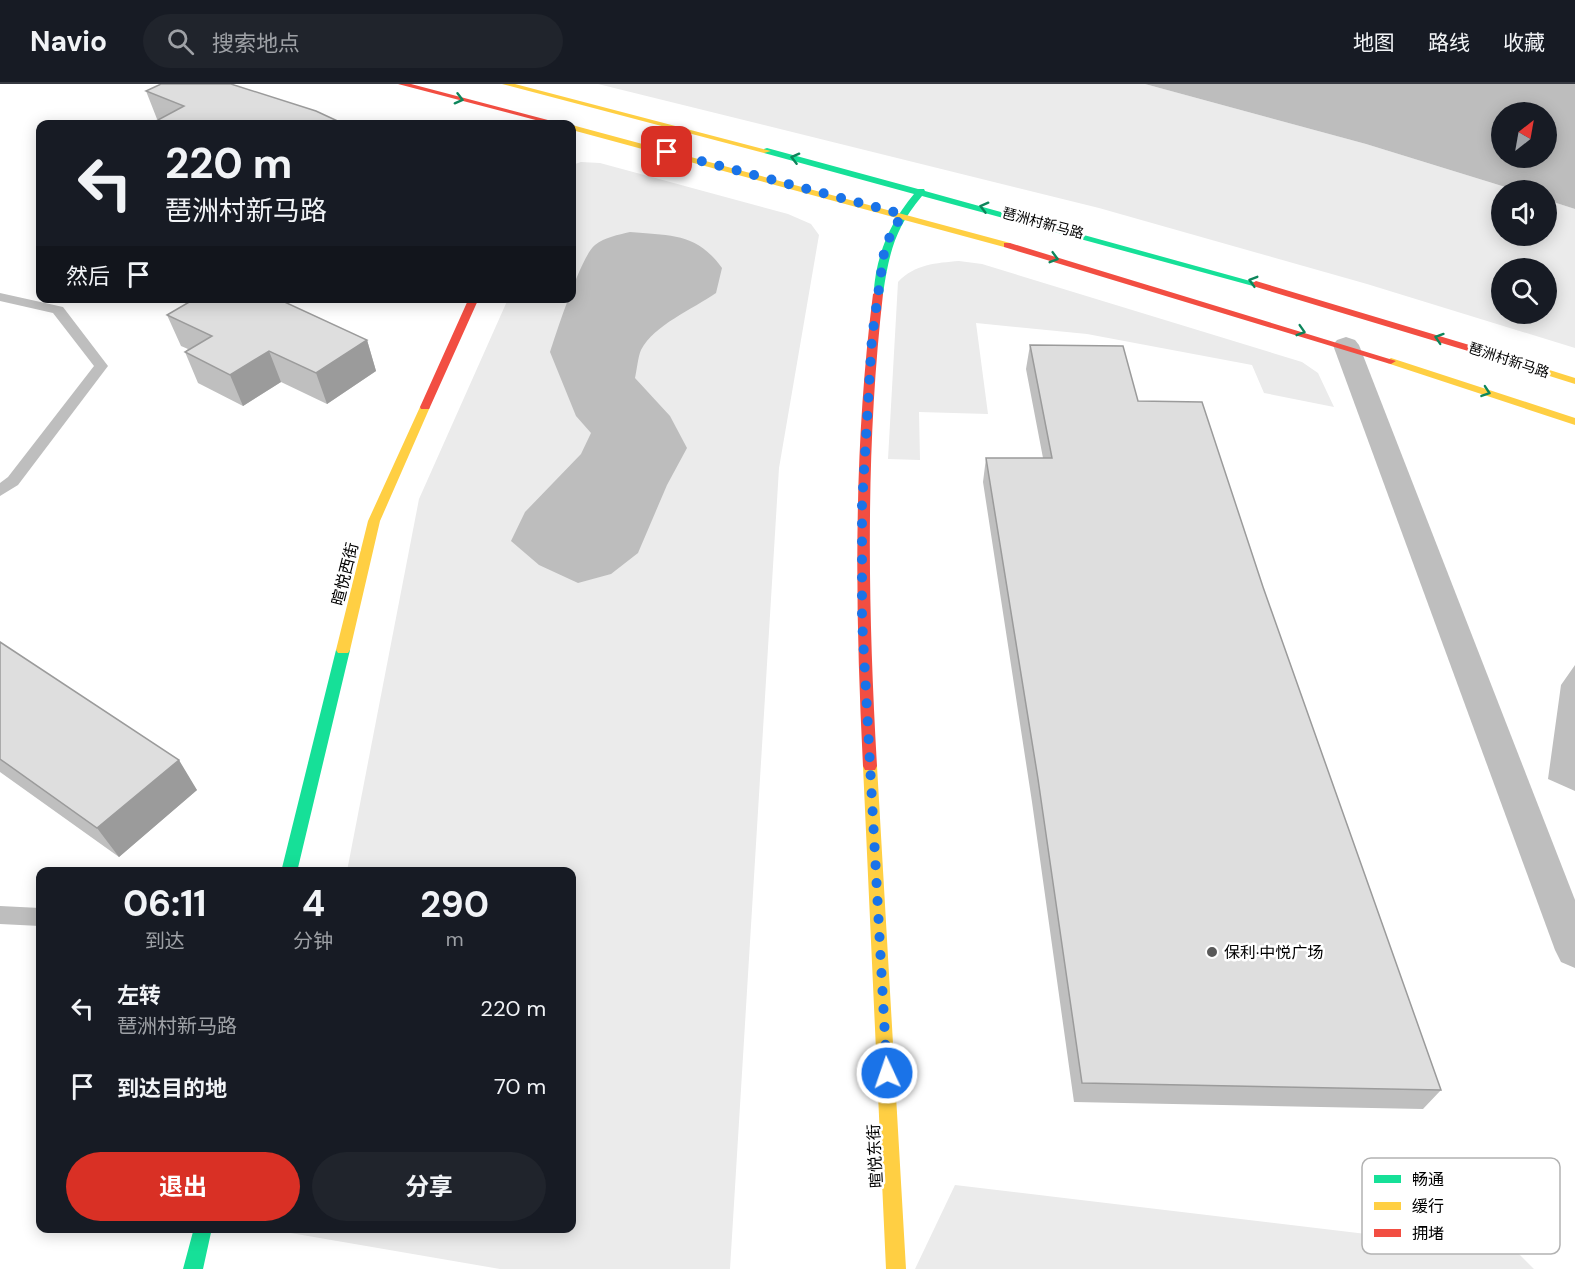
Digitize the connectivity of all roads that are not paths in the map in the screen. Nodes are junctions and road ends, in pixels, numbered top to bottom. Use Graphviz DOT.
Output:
graph roads {
  1 [pos="402,84"];
  2 [pos="506,84"];
  3 [pos="540,120"];
  4 [pos="576,129"];
  5 [pos="733,142"];
  6 [pos="709,163"];
  7 [pos="921,191"];
  8 [pos="902,214"];
  9 [pos="0,297"];
  10 [pos="472,303"];
  11 [pos="1346,345"];
  12 [pos="1575,381"];
  13 [pos="1575,422"];
  14 [pos="0,491"];
  15 [pos="291,867"];
  16 [pos="0,915"];
  17 [pos="36,917"];
  18 [pos="1575,950"];
  19 [pos="202,1233"];
  20 [pos="193,1269"];
  21 [pos="896,1269"];
  1 -- 3 [label="street, one-way"];
  2 -- 5 [label="street, 琶洲村新马路"];
  4 -- 6 [label="street, 琶洲村新马路"];
  5 -- 6 [label="street"];
  7 -- 5 [label="street, 琶洲村新马路, one-way"];
  6 -- 8 [label="street, 琶洲村新马路"];
  7 -- 8 [label="street, 暄悦东街"];
  12 -- 7 [label="street, 琶洲村新马路, one-way"];
  8 -- 11 [label="street, 琶洲村新马路, one-way"];
  8 -- 21 [label="street, 暄悦东街"];
  9 -- 14 [label="lane"];
  10 -- 15 [label="street, 暄悦西街"];
  11 -- 13 [label="street, 琶洲村新马路, one-way"];
  11 -- 18 [label="street"];
  16 -- 17 [label="lane"];
  19 -- 20 [label="street"];
}
